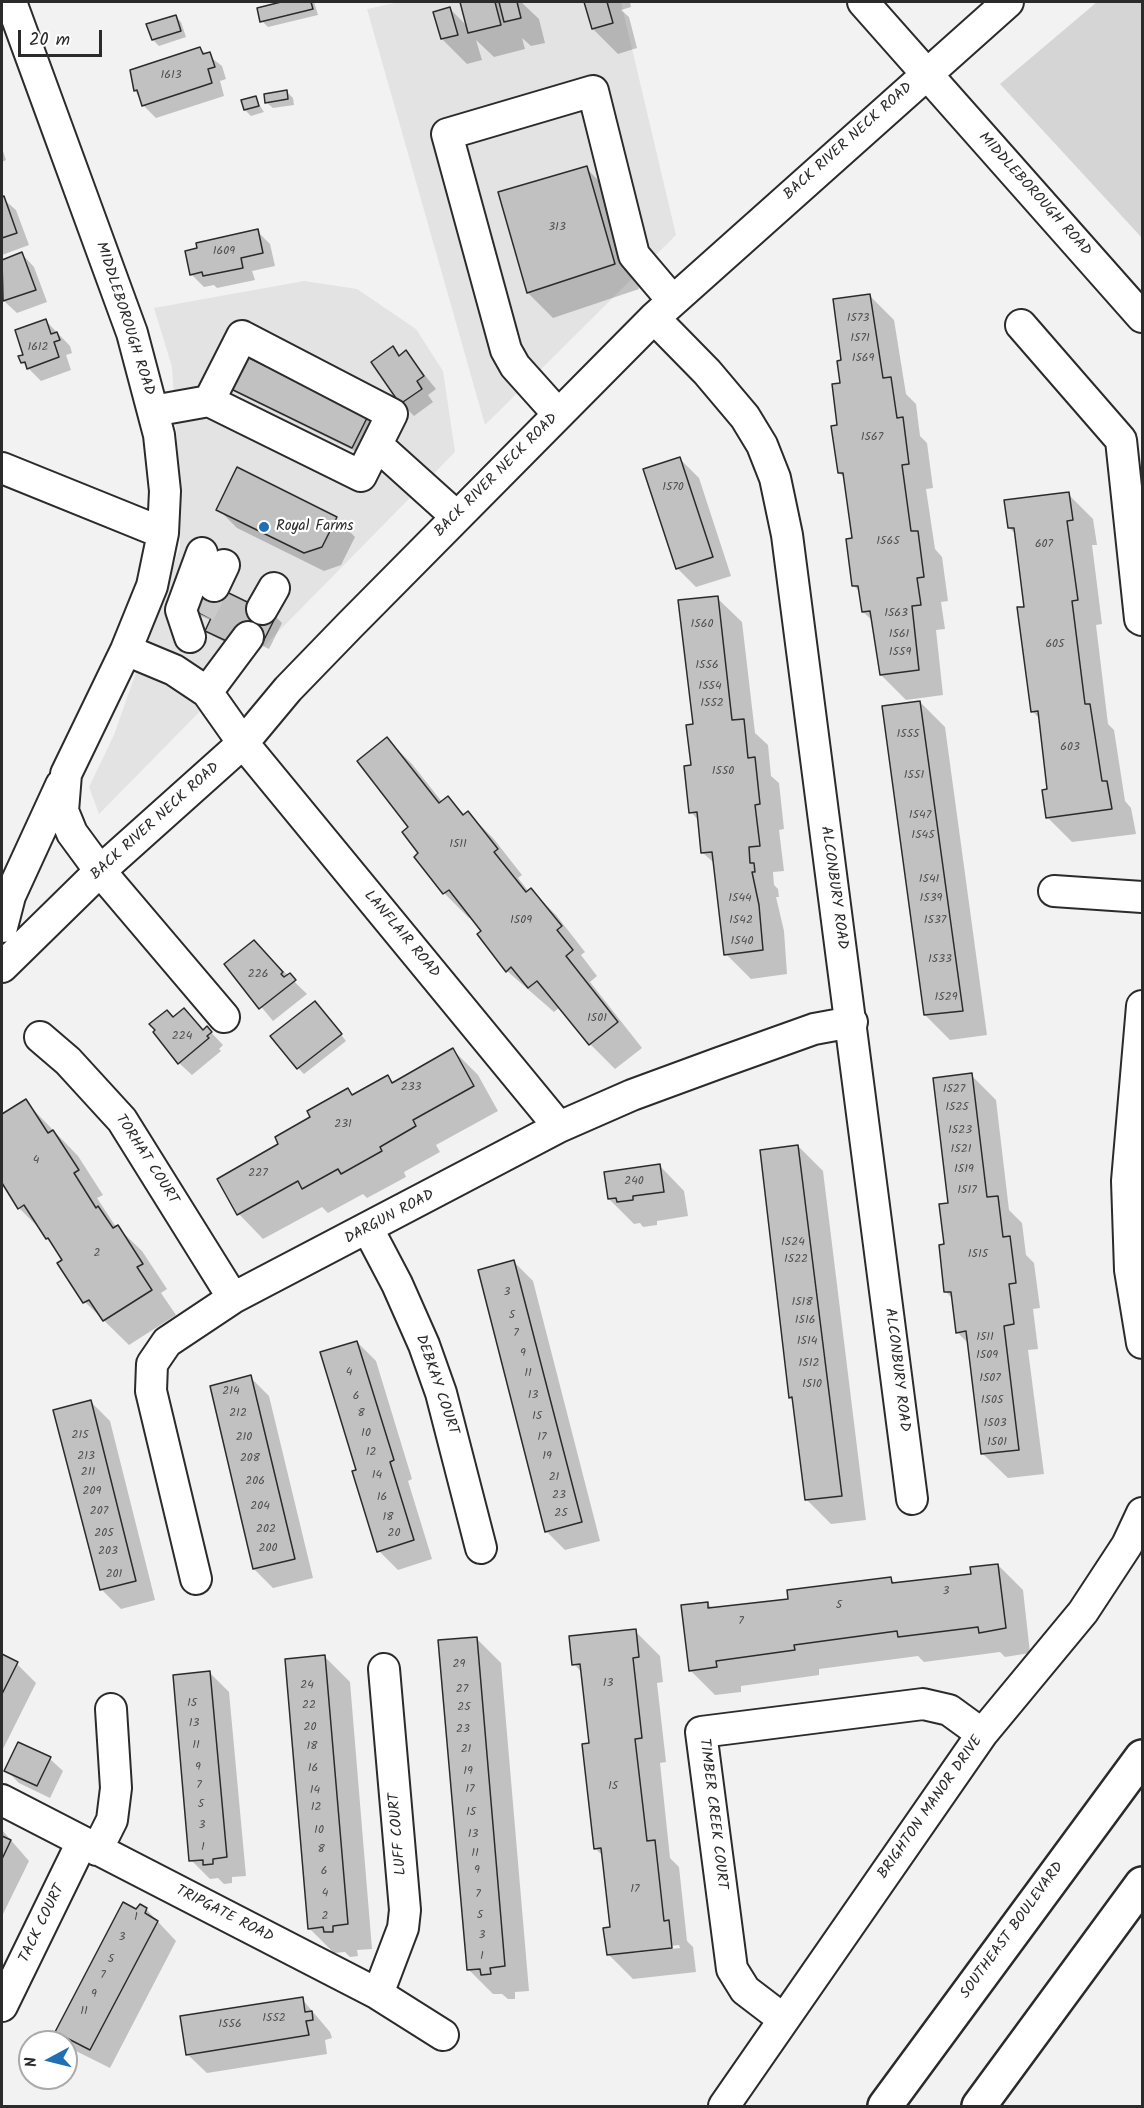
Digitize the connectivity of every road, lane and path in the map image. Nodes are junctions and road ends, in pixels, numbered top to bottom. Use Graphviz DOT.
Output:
graph roads {
  1 [pos="11,2"];
  2 [pos="863,2"];
  3 [pos="1008,2"];
  4 [pos="925,74"];
  5 [pos="664,309"];
  6 [pos="1143,317"];
  7 [pos="1021,325"];
  8 [pos="209,401"];
  9 [pos="153,411"];
  10 [pos="558,414"];
  11 [pos="377,445"];
  12 [pos="2,468"];
  13 [pos="456,517"];
  14 [pos="163,533"];
  15 [pos="213,568"];
  16 [pos="1143,620"];
  17 [pos="248,638"];
  18 [pos="126,650"];
  19 [pos="174,670"];
  20 [pos="207,692"];
  21 [pos="243,743"];
  22 [pos="66,774"];
  23 [pos="100,871"];
  24 [pos="1054,891"];
  25 [pos="1143,897"];
  26 [pos="2,927"];
  27 [pos="2,967"];
  28 [pos="1143,1006"];
  29 [pos="224,1017"];
  30 [pos="852,1022"];
  31 [pos="40,1037"];
  32 [pos="559,1127"];
  33 [pos="368,1229"];
  34 [pos="233,1298"];
  35 [pos="1143,1343"];
  36 [pos="912,1499"];
  37 [pos="1143,1514"];
  38 [pos="481,1548"];
  39 [pos="196,1579"];
  40 [pos="384,1669"];
  41 [pos="111,1709"];
  42 [pos="982,1734"];
  43 [pos="1143,1757"];
  44 [pos="2,1800"];
  45 [pos="90,1846"];
  46 [pos="1143,1884"];
  47 [pos="378,1994"];
  48 [pos="2,2006"];
  49 [pos="783,2019"];
  50 [pos="443,2035"];
  51 [pos="724,2106"];
  52 [pos="885,2106"];
  53 [pos="979,2106"];
  1 -- 9 [label="street, MIDDLEBOROUGH ROAD"];
  2 -- 4 [label="street, MIDDLEBOROUGH ROAD"];
  3 -- 4 [label="street, BACK RIVER NECK ROAD"];
  4 -- 5 [label="street, BACK RIVER NECK ROAD"];
  4 -- 6 [label="street, MIDDLEBOROUGH ROAD"];
  5 -- 10 [label="street, BACK RIVER NECK ROAD"];
  5 -- 10 [label="street, ALCONBURY ROAD"];
  5 -- 30 [label="street, ALCONBURY ROAD"];
  7 -- 16 [label="street"];
  8 -- 9 [label="street"];
  8 -- 11 [label="street"];
  8 -- 11 [label="street"];
  9 -- 14 [label="street, MIDDLEBOROUGH ROAD"];
  10 -- 13 [label="street, BACK RIVER NECK ROAD"];
  11 -- 13 [label="street"];
  12 -- 14 [label="street"];
  13 -- 21 [label="street, BACK RIVER NECK ROAD"];
  14 -- 18 [label="street, MIDDLEBOROUGH ROAD"];
  15 -- 19 [label="street"];
  17 -- 20 [label="street"];
  18 -- 19 [label="street"];
  18 -- 22 [label="street, MIDDLEBOROUGH ROAD"];
  19 -- 20 [label="street"];
  20 -- 21 [label="street, LANFLAIR ROAD"];
  21 -- 23 [label="street, BACK RIVER NECK ROAD"];
  21 -- 32 [label="street, LANFLAIR ROAD"];
  22 -- 23 [label="street, MIDDLEBOROUGH ROAD"];
  22 -- 26 [label="street"];
  23 -- 27 [label="street, BACK RIVER NECK ROAD"];
  23 -- 29 [label="street, MIDDLEBOROUGH ROAD"];
  24 -- 25 [label="street"];
  28 -- 35 [label="street"];
  30 -- 32 [label="street, DARGUN ROAD"];
  30 -- 36 [label="street, ALCONBURY ROAD"];
  31 -- 34 [label="street, TORHAT COURT"];
  32 -- 33 [label="street, DARGUN ROAD"];
  33 -- 34 [label="street, DARGUN ROAD"];
  33 -- 38 [label="street, DEBKAY COURT"];
  34 -- 39 [label="street, DARGUN ROAD"];
  37 -- 42 [label="street, BRIGHTON MANOR DRIVE"];
  40 -- 47 [label="street, LUFF COURT"];
  41 -- 45 [label="street, TACK COURT"];
  42 -- 49 [label="street, BRIGHTON MANOR DRIVE"];
  42 -- 49 [label="street, TIMBER CREEK COURT"];
  43 -- 52 [label="main road, SOUTHEAST BOULEVARD"];
  44 -- 45 [label="street, TRIPGATE ROAD"];
  45 -- 47 [label="street, TRIPGATE ROAD"];
  45 -- 48 [label="street, TACK COURT"];
  46 -- 53 [label="main road"];
  47 -- 50 [label="street, TRIPGATE ROAD"];
  49 -- 51 [label="street, BRIGHTON MANOR DRIVE"];
}
